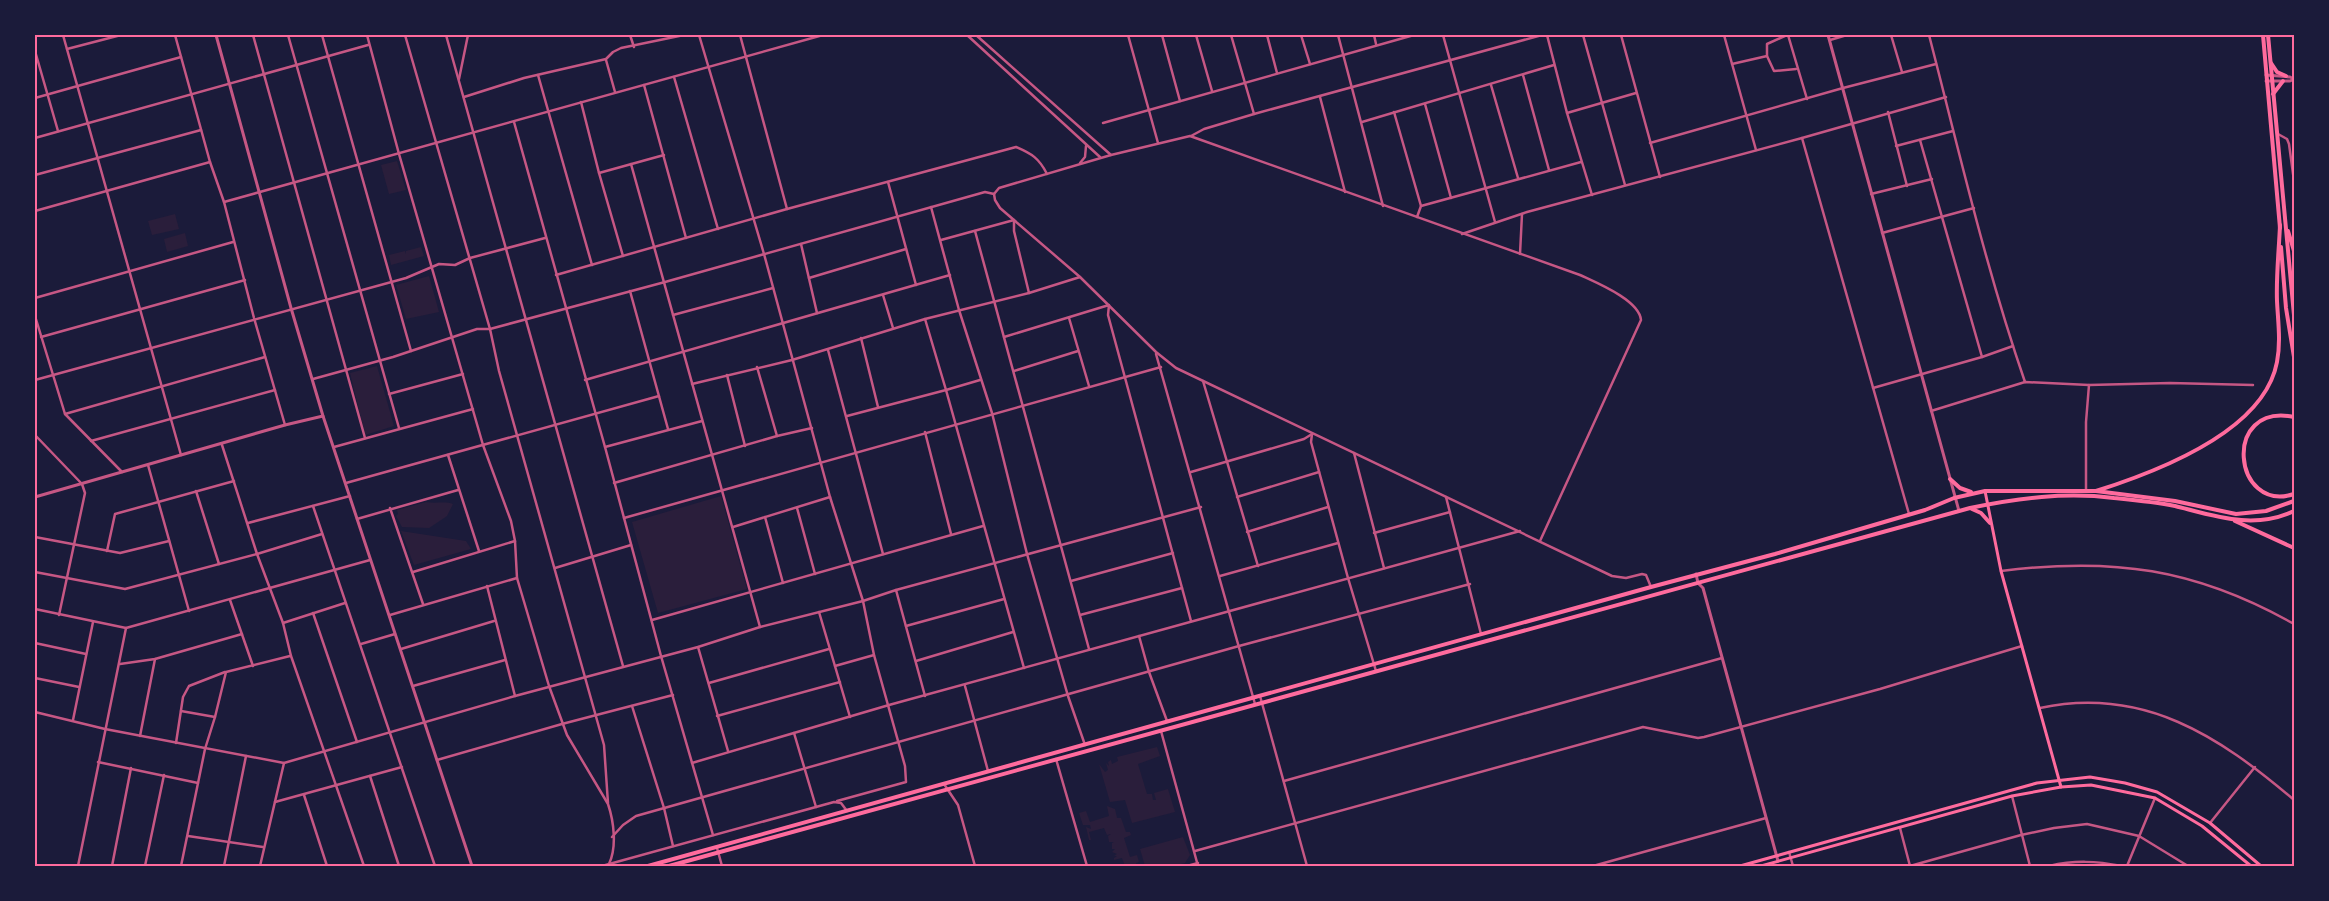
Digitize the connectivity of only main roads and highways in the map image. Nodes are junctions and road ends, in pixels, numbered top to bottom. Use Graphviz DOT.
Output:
graph roads {
  1 [pos="2263,35"];
  2 [pos="2268,35"];
  3 [pos="2270,61"];
  4 [pos="2286,76"];
  5 [pos="2283,81"];
  6 [pos="2273,94"];
  7 [pos="2280,225"];
  8 [pos="2287,227"];
  9 [pos="2294,251"];
  10 [pos="2294,315"];
  11 [pos="2294,357"];
  12 [pos="2294,417"];
  13 [pos="1950,479"];
  14 [pos="1985,491"];
  15 [pos="2096,491"];
  16 [pos="1974,492"];
  17 [pos="2294,494"];
  18 [pos="2294,501"];
  19 [pos="1988,504"];
  20 [pos="1970,508"];
  21 [pos="2294,511"];
  22 [pos="2235,521"];
  23 [pos="1990,523"];
  24 [pos="2294,548"];
  25 [pos="2059,779"];
  26 [pos="2061,787"];
  27 [pos="648,866"];
  28 [pos="669,866"];
  29 [pos="1740,866"];
  30 [pos="1761,866"];
  31 [pos="2251,866"];
  32 [pos="2261,866"];
  1 -- 7 [label="main road"];
  2 -- 3 [label="main road"];
  3 -- 4 [label="main road"];
  3 -- 6 [label="main road"];
  5 -- 6 [label="main road"];
  6 -- 8 [label="main road"];
  7 -- 11 [label="main road"];
  7 -- 15 [label="main road"];
  8 -- 9 [label="main road"];
  8 -- 10 [label="main road"];
  12 -- 17 [label="main road"];
  13 -- 16 [label="main road"];
  14 -- 15 [label="main road"];
  14 -- 16 [label="main road"];
  14 -- 19 [label="main road"];
  15 -- 18 [label="main road"];
  16 -- 27 [label="main road"];
  19 -- 20 [label="main road"];
  19 -- 22 [label="main road"];
  19 -- 23 [label="main road"];
  20 -- 23 [label="main road"];
  20 -- 28 [label="main road"];
  21 -- 22 [label="main road"];
  22 -- 24 [label="main road"];
  23 -- 25 [label="main road"];
  25 -- 26 [label="main road"];
  25 -- 29 [label="main road"];
  25 -- 32 [label="main road"];
  26 -- 30 [label="main road"];
  26 -- 31 [label="main road"];
}
